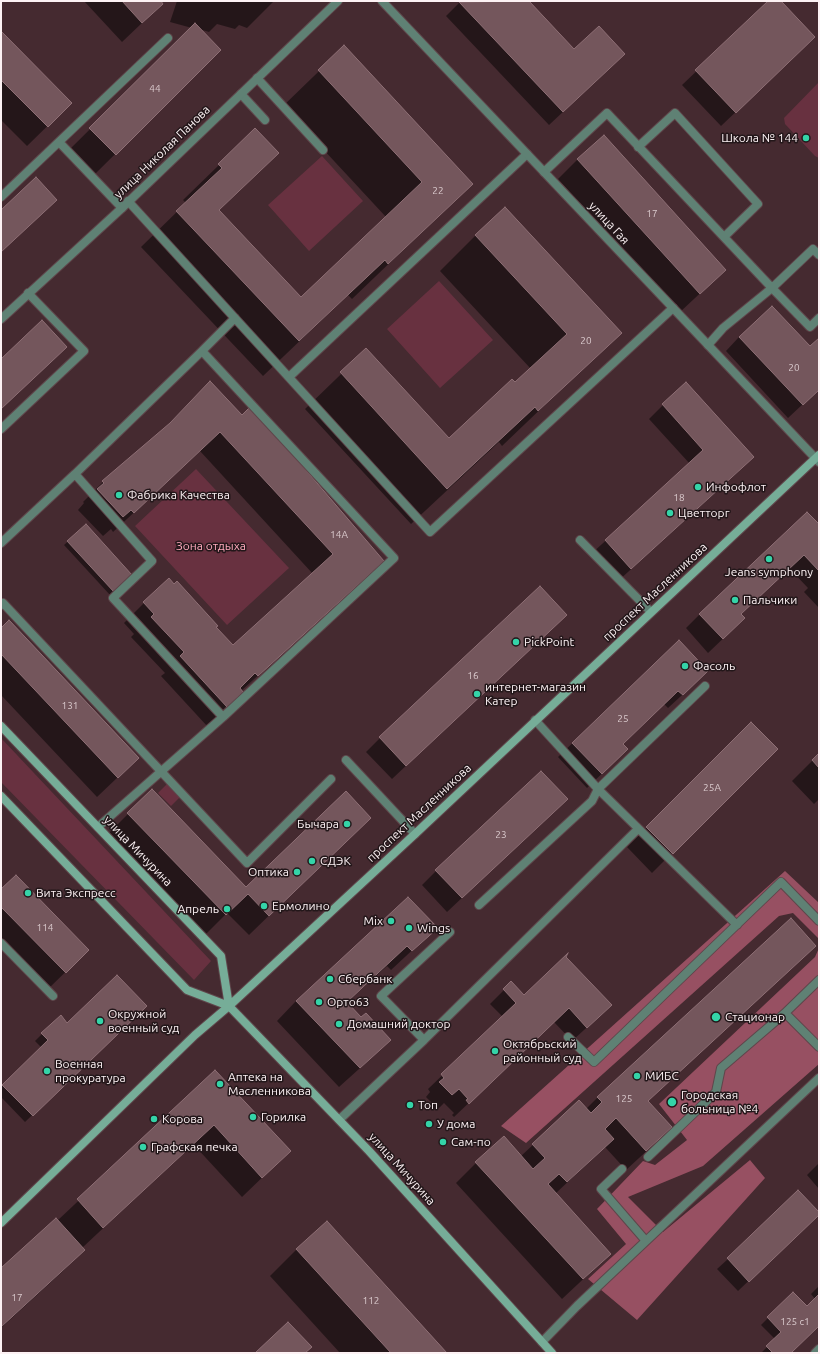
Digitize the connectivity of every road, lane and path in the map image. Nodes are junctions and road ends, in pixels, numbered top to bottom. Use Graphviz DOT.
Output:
graph roads {
  1 [pos="338,1"];
  2 [pos="382,1"];
  3 [pos="168,38"];
  4 [pos="257,78"];
  5 [pos="241,94"];
  6 [pos="265,120"];
  7 [pos="59,142"];
  8 [pos="638,146"];
  9 [pos="323,150"];
  10 [pos="528,154"];
  11 [pos="544,172"];
  12 [pos="1,197"];
  13 [pos="128,201"];
  14 [pos="122,208"];
  15 [pos="724,237"];
  16 [pos="819,255"];
  17 [pos="772,288"];
  18 [pos="28,293"];
  19 [pos="673,308"];
  20 [pos="235,318"];
  21 [pos="819,318"];
  22 [pos="1,319"];
  23 [pos="708,345"];
  24 [pos="202,351"];
  25 [pos="289,377"];
  26 [pos="1,429"];
  27 [pos="818,459"];
  28 [pos="74,474"];
  29 [pos="580,540"];
  30 [pos="1,543"];
  31 [pos="1,605"];
  32 [pos="651,612"];
  33 [pos="705,686"];
  34 [pos="223,717"];
  35 [pos="535,720"];
  36 [pos="1,726"];
  37 [pos="346,760"];
  38 [pos="159,772"];
  39 [pos="331,779"];
  40 [pos="598,789"];
  41 [pos="1,796"];
  42 [pos="98,827"];
  43 [pos="638,829"];
  44 [pos="415,834"];
  45 [pos="479,905"];
  46 [pos="819,921"];
  47 [pos="737,925"];
  48 [pos="450,932"];
  49 [pos="1,943"];
  50 [pos="819,980"];
  51 [pos="53,996"];
  52 [pos="229,1006"];
  53 [pos="785,1013"];
  54 [pos="568,1038"];
  55 [pos="424,1040"];
  56 [pos="819,1047"];
  57 [pos="819,1078"];
  58 [pos="340,1119"];
  59 [pos="648,1157"];
  60 [pos="622,1169"];
  61 [pos="1,1223"];
  62 [pos="646,1241"];
  63 [pos="542,1342"];
  64 [pos="819,1349"];
  65 [pos="552,1353"];
  66 [pos="815,1353"];
  1 -- 4 [label="street, улица Николая Панова"];
  2 -- 10 [label="street, улица Гая"];
  3 -- 7 [label="street"];
  4 -- 5 [label="street, улица Николая Панова"];
  4 -- 9 [label="street"];
  5 -- 6 [label="street"];
  5 -- 13 [label="street, улица Николая Панова"];
  7 -- 12 [label="street"];
  7 -- 14 [label="street"];
  8 -- 11 [label="street"];
  8 -- 15 [label="street"];
  8 -- 15 [label="street"];
  10 -- 11 [label="street, улица Гая"];
  10 -- 25 [label="street"];
  11 -- 19 [label="street, улица Гая"];
  13 -- 14 [label="street, улица Николая Панова"];
  13 -- 20 [label="street"];
  14 -- 18 [label="street, улица Николая Панова"];
  15 -- 17 [label="street"];
  16 -- 17 [label="street"];
  17 -- 21 [label="street"];
  17 -- 23 [label="street"];
  18 -- 22 [label="street, улица Николая Панова"];
  18 -- 26 [label="street"];
  19 -- 23 [label="street, улица Гая"];
  19 -- 25 [label="street"];
  20 -- 24 [label="street"];
  20 -- 25 [label="street"];
  23 -- 27 [label="street, улица Гая"];
  24 -- 28 [label="street"];
  24 -- 34 [label="street"];
  27 -- 32 [label="main road, проспект Масленникова"];
  28 -- 30 [label="street"];
  28 -- 34 [label="street"];
  29 -- 32 [label="street"];
  31 -- 38 [label="street"];
  32 -- 35 [label="main road, проспект Масленникова"];
  33 -- 40 [label="street"];
  34 -- 38 [label="street"];
  35 -- 40 [label="street"];
  35 -- 44 [label="main road, проспект Масленникова"];
  36 -- 42 [label="main road, улица Мичурина"];
  37 -- 44 [label="street"];
  38 -- 39 [label="street"];
  38 -- 42 [label="street"];
  40 -- 43 [label="street"];
  40 -- 45 [label="street"];
  41 -- 52 [label="main road, улица Мичурина"];
  42 -- 52 [label="main road, улица Мичурина"];
  43 -- 47 [label="street"];
  43 -- 55 [label="street"];
  44 -- 52 [label="main road, проспект Масленникова"];
  46 -- 47 [label="street"];
  47 -- 54 [label="street"];
  48 -- 55 [label="street"];
  49 -- 51 [label="street"];
  50 -- 53 [label="street"];
  52 -- 58 [label="main road, улица Мичурина"];
  52 -- 61 [label="main road, проспект Масленникова"];
  53 -- 56 [label="street"];
  53 -- 59 [label="street"];
  55 -- 58 [label="street"];
  57 -- 62 [label="street"];
  58 -- 63 [label="main road, улица Мичурина"];
  60 -- 62 [label="street"];
  62 -- 63 [label="street"];
  63 -- 65 [label="main road, улица Мичурина"];
  64 -- 66 [label="street"];
}
